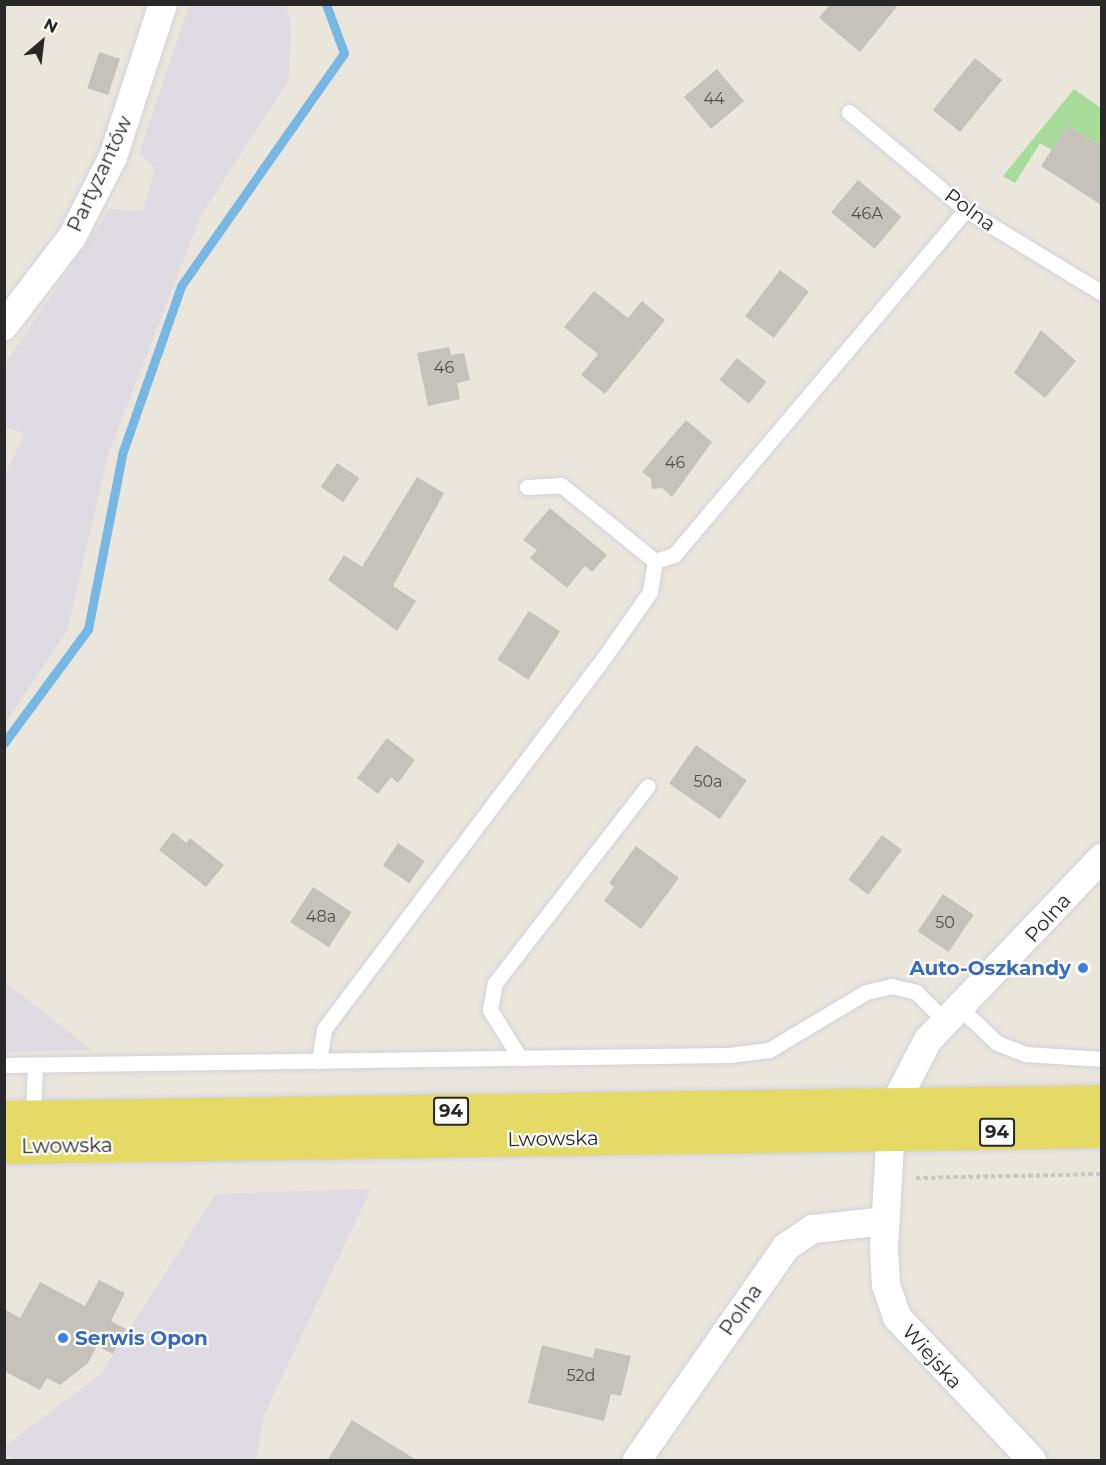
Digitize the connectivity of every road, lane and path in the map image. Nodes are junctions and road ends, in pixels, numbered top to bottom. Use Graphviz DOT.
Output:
graph roads {
  1 [pos="163,4"];
  2 [pos="849,112"];
  3 [pos="966,210"];
  4 [pos="1101,293"];
  5 [pos="4,326"];
  6 [pos="527,487"];
  7 [pos="655,561"];
  8 [pos="648,786"];
  9 [pos="1101,858"];
  10 [pos="953,1015"];
  11 [pos="520,1058"];
  12 [pos="1101,1059"];
  13 [pos="319,1061"];
  14 [pos="4,1065"];
  15 [pos="35,1065"];
  16 [pos="1101,1101"];
  17 [pos="19,1117"];
  18 [pos="894,1120"];
  19 [pos="1101,1131"];
  20 [pos="4,1147"];
  21 [pos="1101,1174"];
  22 [pos="908,1178"];
  23 [pos="885,1221"];
  24 [pos="637,1461"];
  25 [pos="1032,1461"];
  1 -- 5 [label="street, Partyzantów"];
  2 -- 3 [label="lane, Polna"];
  3 -- 4 [label="lane, Polna"];
  3 -- 7 [label="lane"];
  6 -- 7 [label="lane"];
  7 -- 13 [label="lane"];
  8 -- 11 [label="lane"];
  9 -- 10 [label="street, Polna"];
  10 -- 11 [label="lane"];
  10 -- 12 [label="lane"];
  10 -- 18 [label="street, Polna"];
  11 -- 13 [label="lane"];
  13 -- 15 [label="lane"];
  14 -- 15 [label="lane"];
  15 -- 17 [label="lane"];
  16 -- 18 [label="main road, Lwowska / 94"];
  17 -- 18 [label="main road, Lwowska / 94"];
  18 -- 19 [label="main road, Lwowska / 94"];
  18 -- 20 [label="main road, Lwowska / 94"];
  18 -- 23 [label="street, Wiejska"];
  21 -- 22 [label="path"];
  23 -- 24 [label="street, Polna"];
  23 -- 25 [label="street, Wiejska"];
}
